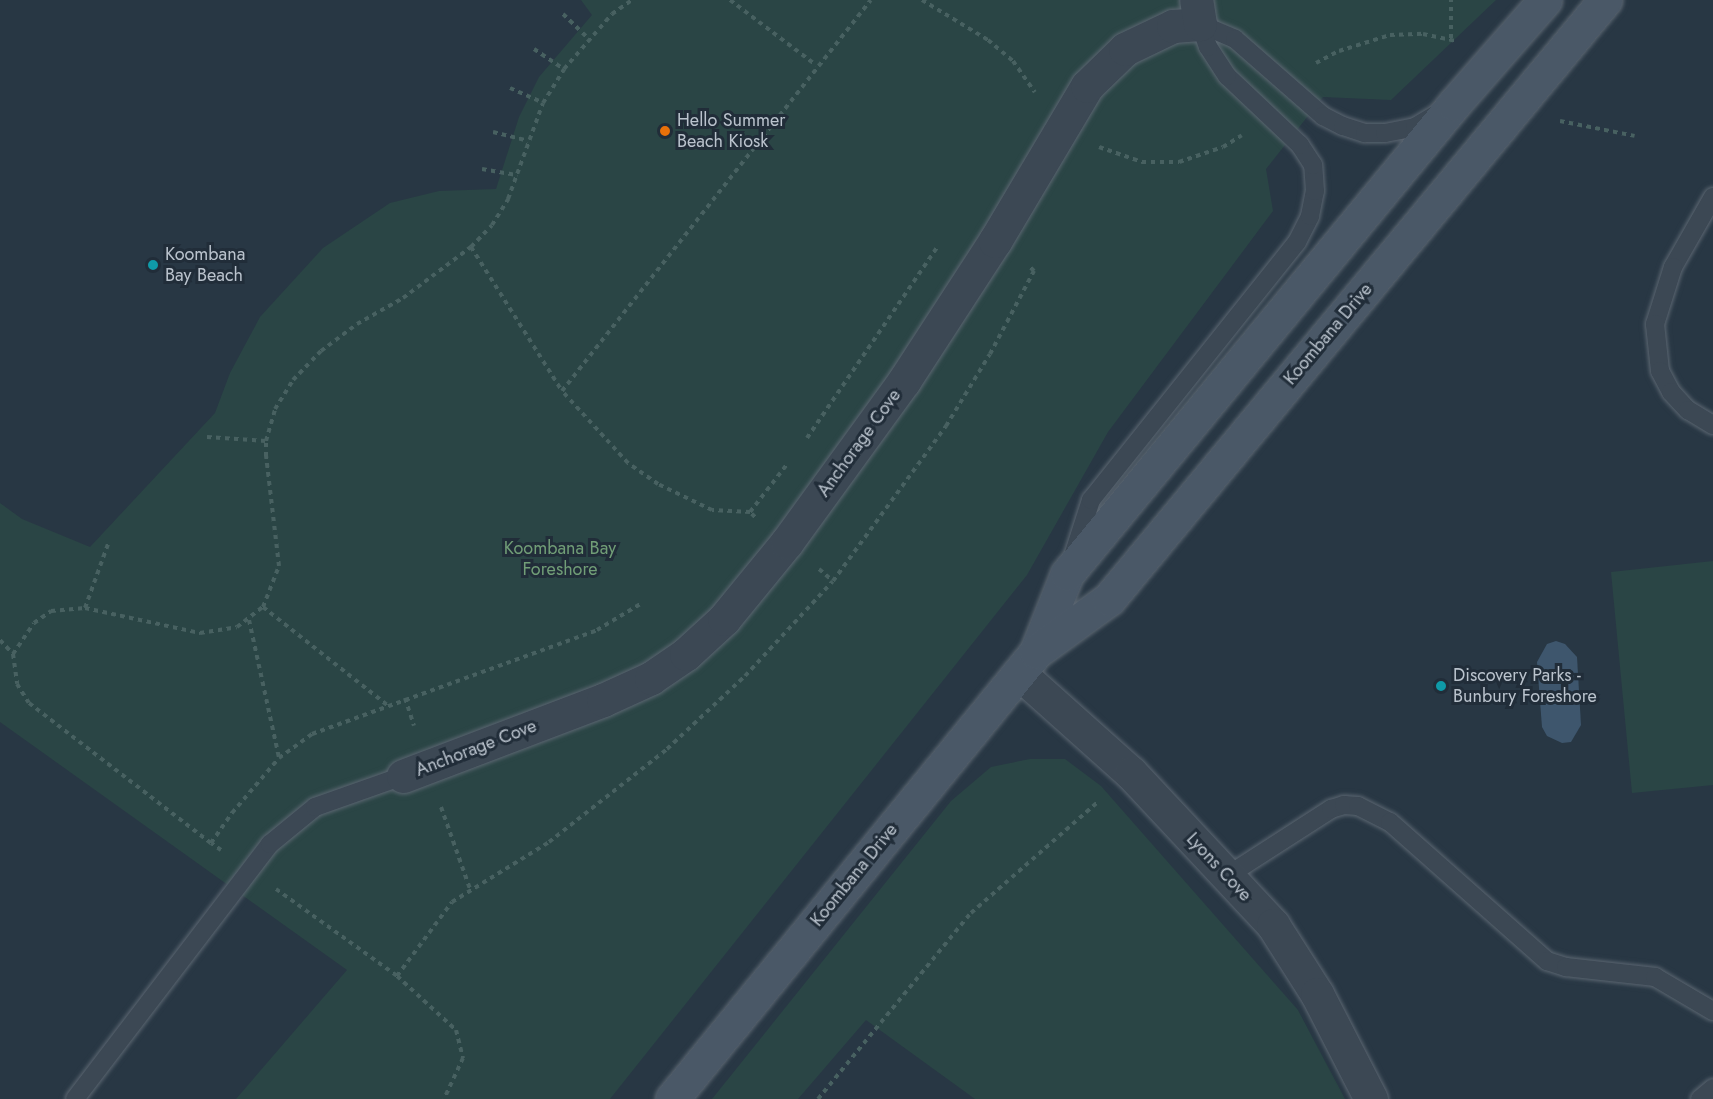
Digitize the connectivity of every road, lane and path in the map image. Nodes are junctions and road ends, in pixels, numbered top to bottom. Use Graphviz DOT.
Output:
graph roads {
  1 [pos="632,0"];
  2 [pos="730,0"];
  3 [pos="871,0"];
  4 [pos="922,0"];
  5 [pos="1451,0"];
  6 [pos="1545,0"];
  7 [pos="1605,0"];
  8 [pos="1198,12"];
  9 [pos="562,14"];
  10 [pos="1451,38"];
  11 [pos="590,39"];
  12 [pos="534,49"];
  13 [pos="816,65"];
  14 [pos="564,69"];
  15 [pos="510,88"];
  16 [pos="543,103"];
  17 [pos="1454,104"];
  18 [pos="1065,120"];
  19 [pos="493,132"];
  20 [pos="528,141"];
  21 [pos="482,169"];
  22 [pos="517,174"];
  23 [pos="1713,197"];
  24 [pos="945,235"];
  25 [pos="471,247"];
  26 [pos="1026,263"];
  27 [pos="562,391"];
  28 [pos="1713,425"];
  29 [pos="207,437"];
  30 [pos="266,441"];
  31 [pos="803,443"];
  32 [pos="790,462"];
  33 [pos="750,512"];
  34 [pos="787,542"];
  35 [pos="108,544"];
  36 [pos="1067,574"];
  37 [pos="833,581"];
  38 [pos="263,607"];
  39 [pos="86,608"];
  40 [pos="249,620"];
  41 [pos="0,640"];
  42 [pos="14,654"];
  43 [pos="1028,663"];
  44 [pos="388,705"];
  45 [pos="279,758"];
  46 [pos="1131,773"];
  47 [pos="403,776"];
  48 [pos="211,843"];
  49 [pos="1227,876"];
  50 [pos="1713,1011"];
  51 [pos="1713,1088"];
  52 [pos="75,1099"];
  53 [pos="444,1099"];
  54 [pos="672,1099"];
  55 [pos="818,1099"];
  56 [pos="1371,1099"];
  57 [pos="1700,1099"];
  1 -- 11 [label="path"];
  2 -- 13 [label="path"];
  3 -- 13 [label="path"];
  4 -- 18 [label="path"];
  5 -- 10 [label="path"];
  6 -- 17 [label="main road, Koombana Drive"];
  7 -- 43 [label="main road, Koombana Drive"];
  8 -- 17 [label="lane"];
  8 -- 18 [label="street, Anchorage Cove"];
  8 -- 36 [label="lane"];
  9 -- 11 [label="path"];
  11 -- 14 [label="path"];
  12 -- 14 [label="path"];
  13 -- 27 [label="path"];
  14 -- 16 [label="path"];
  15 -- 16 [label="path"];
  16 -- 20 [label="path"];
  17 -- 36 [label="main road, Koombana Drive"];
  18 -- 34 [label="street, Anchorage Cove"];
  19 -- 20 [label="path"];
  20 -- 22 [label="path"];
  21 -- 22 [label="path"];
  22 -- 25 [label="path"];
  23 -- 28 [label="lane"];
  24 -- 31 [label="path"];
  25 -- 27 [label="path"];
  25 -- 30 [label="path"];
  26 -- 37 [label="path"];
  27 -- 33 [label="path"];
  29 -- 30 [label="path"];
  30 -- 38 [label="path"];
  32 -- 33 [label="path"];
  33 -- 34 [label="path"];
  34 -- 37 [label="path"];
  34 -- 47 [label="street, Anchorage Cove"];
  35 -- 39 [label="path"];
  36 -- 43 [label="main road, Koombana Drive"];
  37 -- 53 [label="path"];
  38 -- 40 [label="path"];
  38 -- 44 [label="path"];
  39 -- 40 [label="path"];
  39 -- 42 [label="path"];
  40 -- 45 [label="path"];
  41 -- 42 [label="path"];
  42 -- 48 [label="path"];
  43 -- 46 [label="street, Lyons Cove"];
  43 -- 54 [label="main road, Koombana Drive"];
  46 -- 49 [label="street, Lyons Cove"];
  46 -- 55 [label="path"];
  47 -- 52 [label="lane"];
  49 -- 50 [label="lane"];
  49 -- 56 [label="street, Lyons Cove"];
  51 -- 57 [label="lane"];
}
